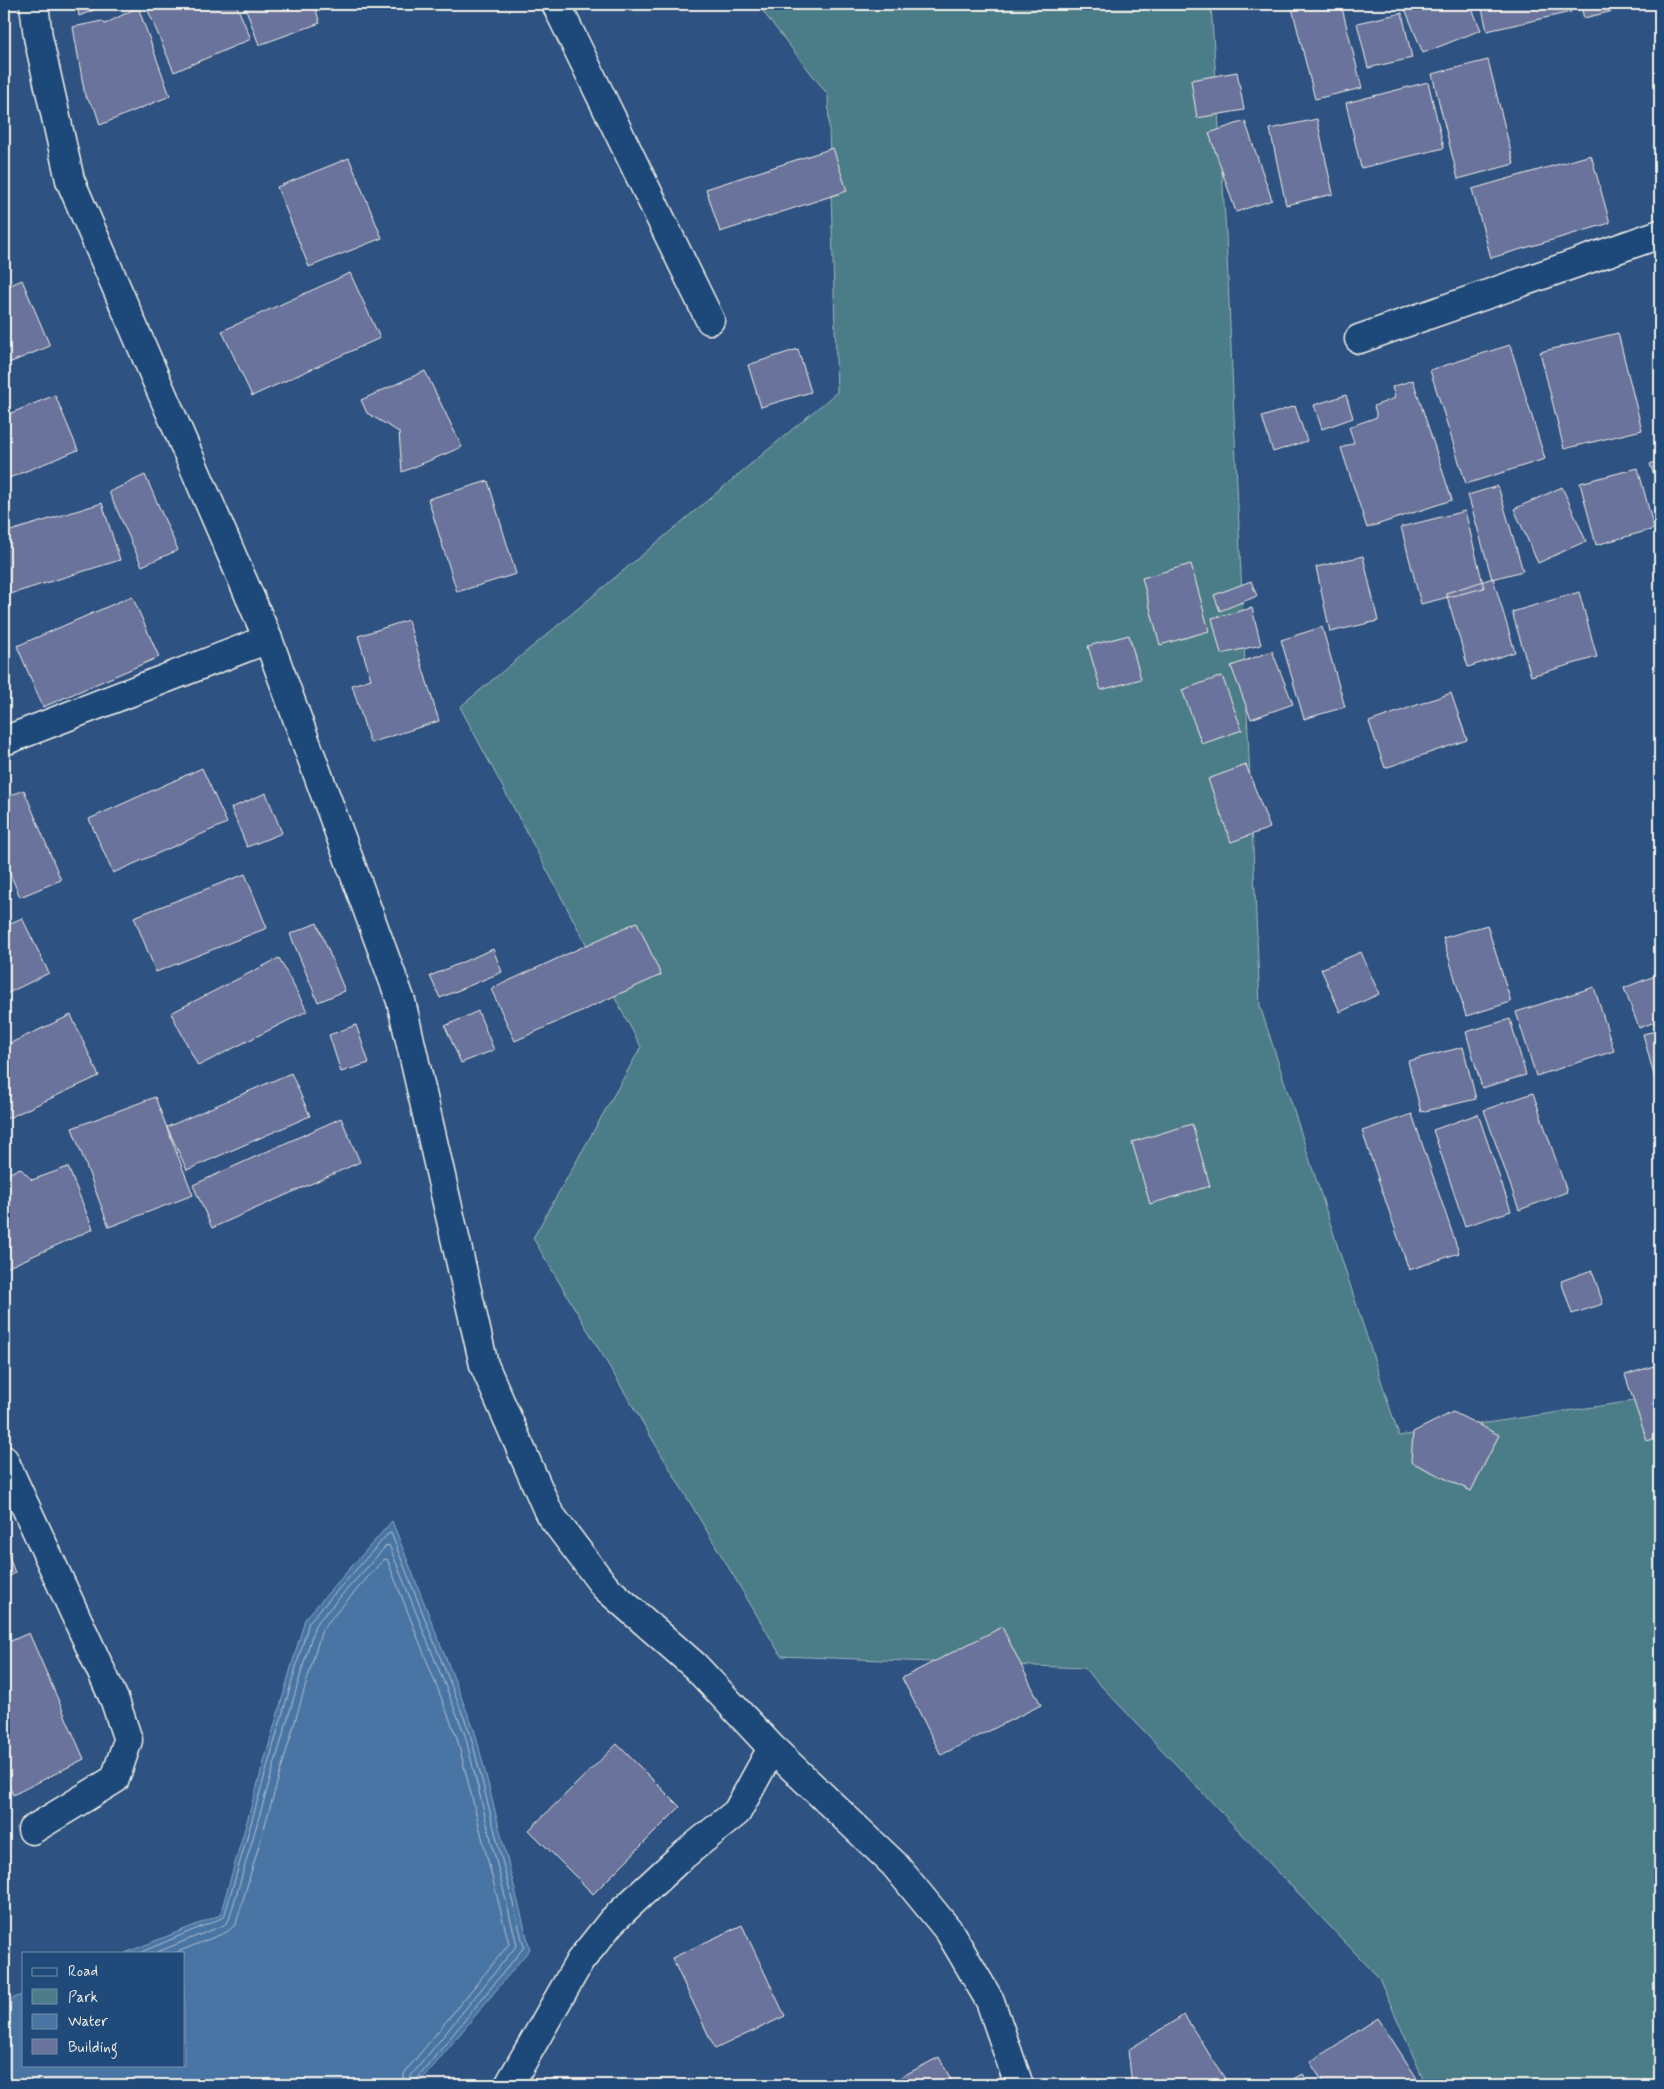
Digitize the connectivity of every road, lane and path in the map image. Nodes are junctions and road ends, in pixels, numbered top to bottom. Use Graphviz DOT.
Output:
graph roads {
  1 [pos="34,4"];
  2 [pos="556,4"];
  3 [pos="1660,234"];
  4 [pos="710,320"];
  5 [pos="1359,339"];
  6 [pos="268,639"];
  7 [pos="4,741"];
  8 [pos="4,1460"];
  9 [pos="772,1748"];
  10 [pos="32,1830"];
  11 [pos="509,2085"];
  12 [pos="1019,2085"];
  1 -- 6 [label="street"];
  2 -- 4 [label="street"];
  3 -- 5 [label="street"];
  6 -- 7 [label="street"];
  6 -- 9 [label="street"];
  8 -- 10 [label="street"];
  9 -- 11 [label="street"];
  9 -- 12 [label="street"];
}
